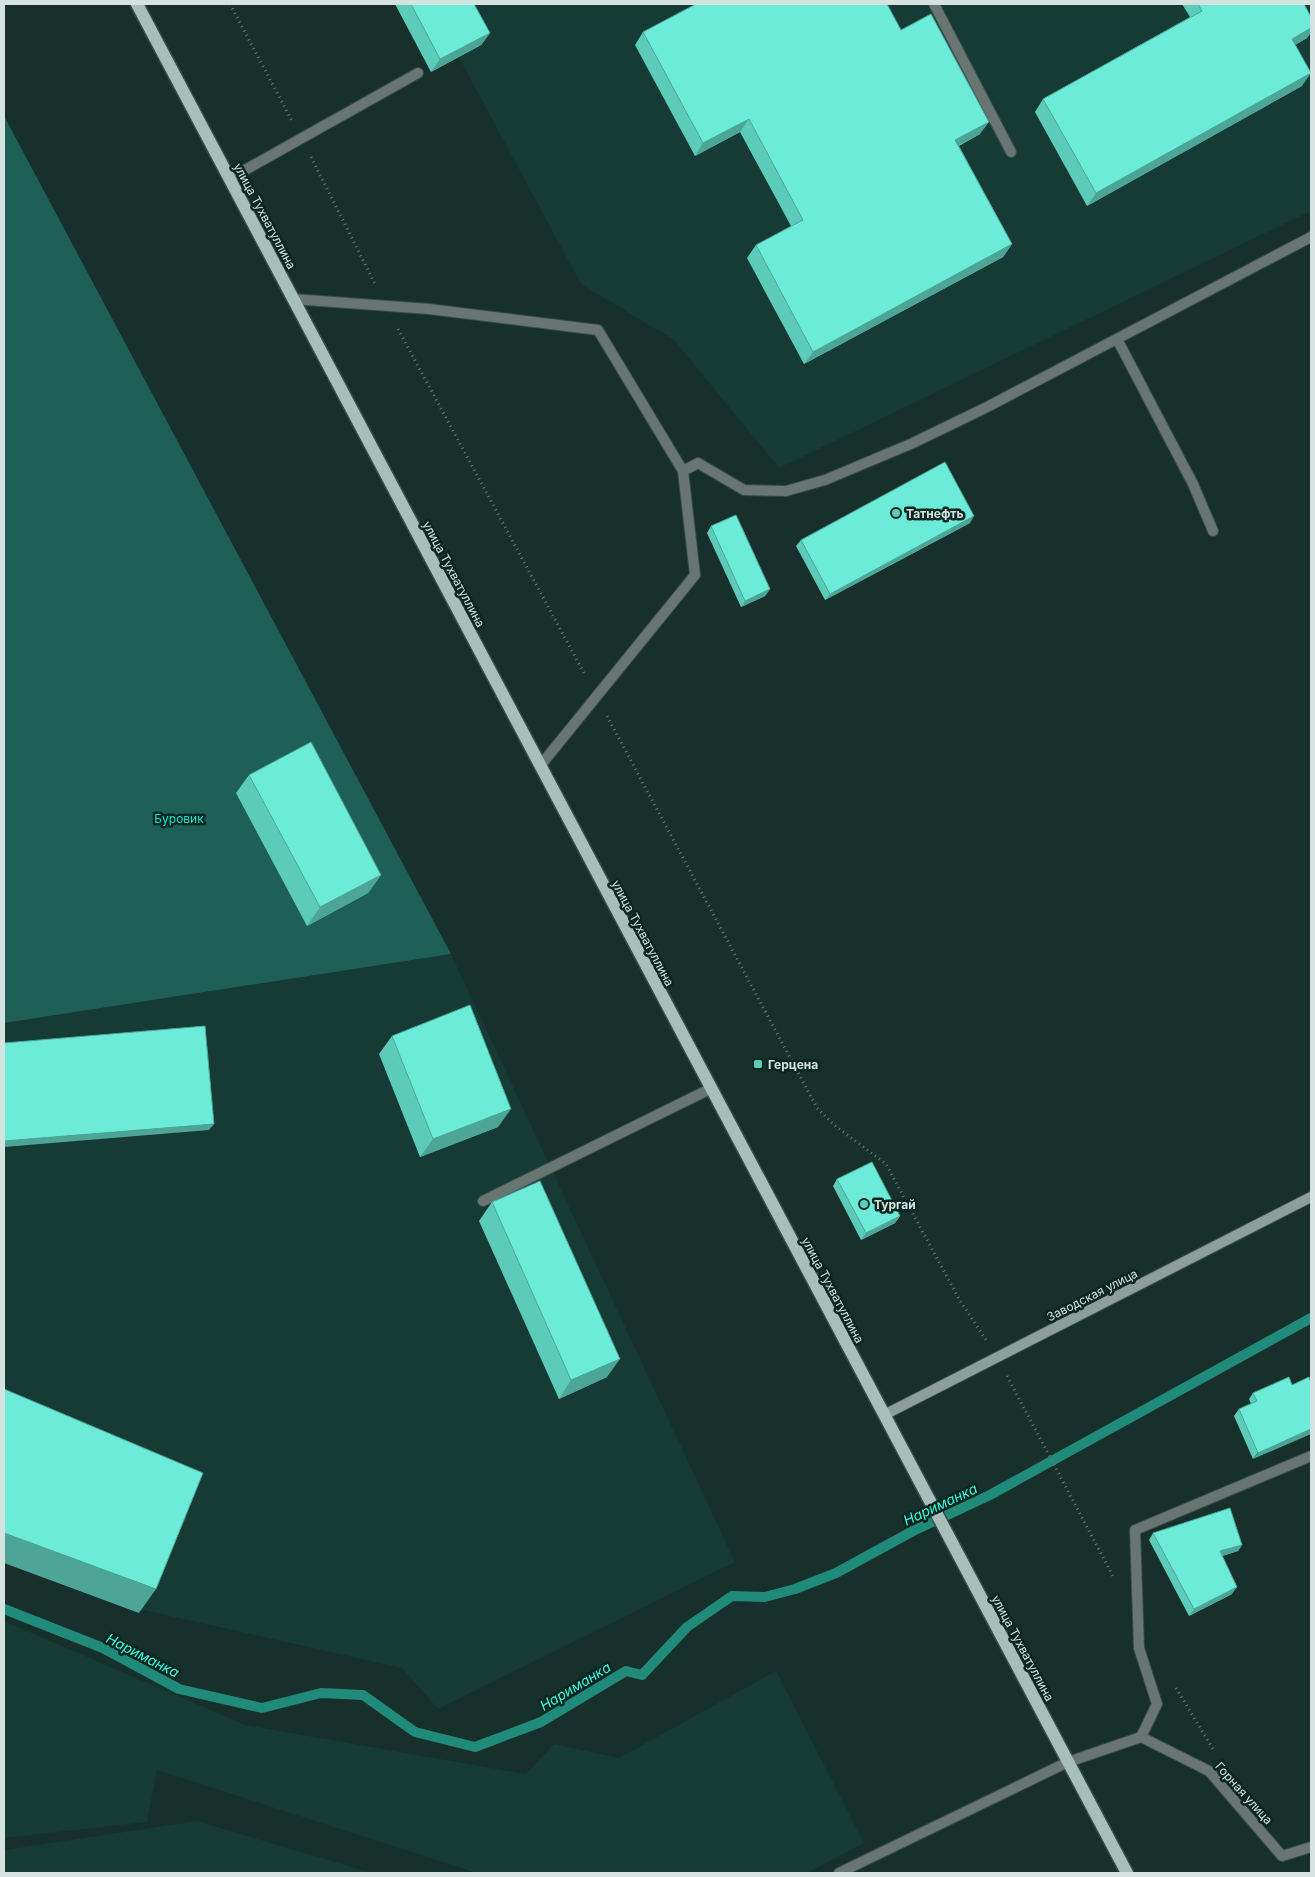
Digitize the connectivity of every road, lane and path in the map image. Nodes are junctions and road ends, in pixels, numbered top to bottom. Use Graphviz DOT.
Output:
graph roads {
  1 [pos="137,4"];
  2 [pos="230,4"];
  3 [pos="934,4"];
  4 [pos="418,73"];
  5 [pos="301,138"];
  6 [pos="1011,152"];
  7 [pos="229,179"];
  8 [pos="1311,237"];
  9 [pos="293,299"];
  10 [pos="386,306"];
  11 [pos="1117,339"];
  12 [pos="682,471"];
  13 [pos="1213,531"];
  14 [pos="597,696"];
  15 [pos="540,766"];
  16 [pos="710,1089"];
  17 [pos="1311,1197"];
  18 [pos="482,1201"];
  19 [pos="998,1357"];
  20 [pos="884,1415"];
  21 [pos="1311,1456"];
  22 [pos="1115,1580"];
  23 [pos="1176,1687"];
  24 [pos="1141,1737"];
  25 [pos="1215,1751"];
  26 [pos="1068,1762"];
  27 [pos="1311,1847"];
  28 [pos="839,1873"];
  29 [pos="1127,1873"];
  1 -- 7 [label="main road, улица Тухватуллина"];
  2 -- 5 [label="path"];
  3 -- 6 [label="street"];
  4 -- 5 [label="street"];
  5 -- 7 [label="street"];
  5 -- 10 [label="path"];
  7 -- 9 [label="main road, улица Тухватуллина"];
  8 -- 11 [label="street"];
  9 -- 10 [label="street"];
  9 -- 15 [label="main road, улица Тухватуллина"];
  10 -- 12 [label="street"];
  10 -- 14 [label="path"];
  11 -- 12 [label="street"];
  11 -- 13 [label="street"];
  12 -- 14 [label="street"];
  14 -- 15 [label="street"];
  14 -- 19 [label="path"];
  15 -- 16 [label="main road, улица Тухватуллина"];
  16 -- 18 [label="street"];
  16 -- 20 [label="main road, улица Тухватуллина"];
  17 -- 19 [label="street, Заводская улица"];
  19 -- 20 [label="street, Заводская улица"];
  19 -- 22 [label="path"];
  20 -- 26 [label="main road, улица Тухватуллина"];
  21 -- 24 [label="street"];
  23 -- 25 [label="path"];
  24 -- 26 [label="street"];
  24 -- 27 [label="street, Горная улица"];
  26 -- 28 [label="street"];
  26 -- 29 [label="main road, улица Тухватуллина"];
}
